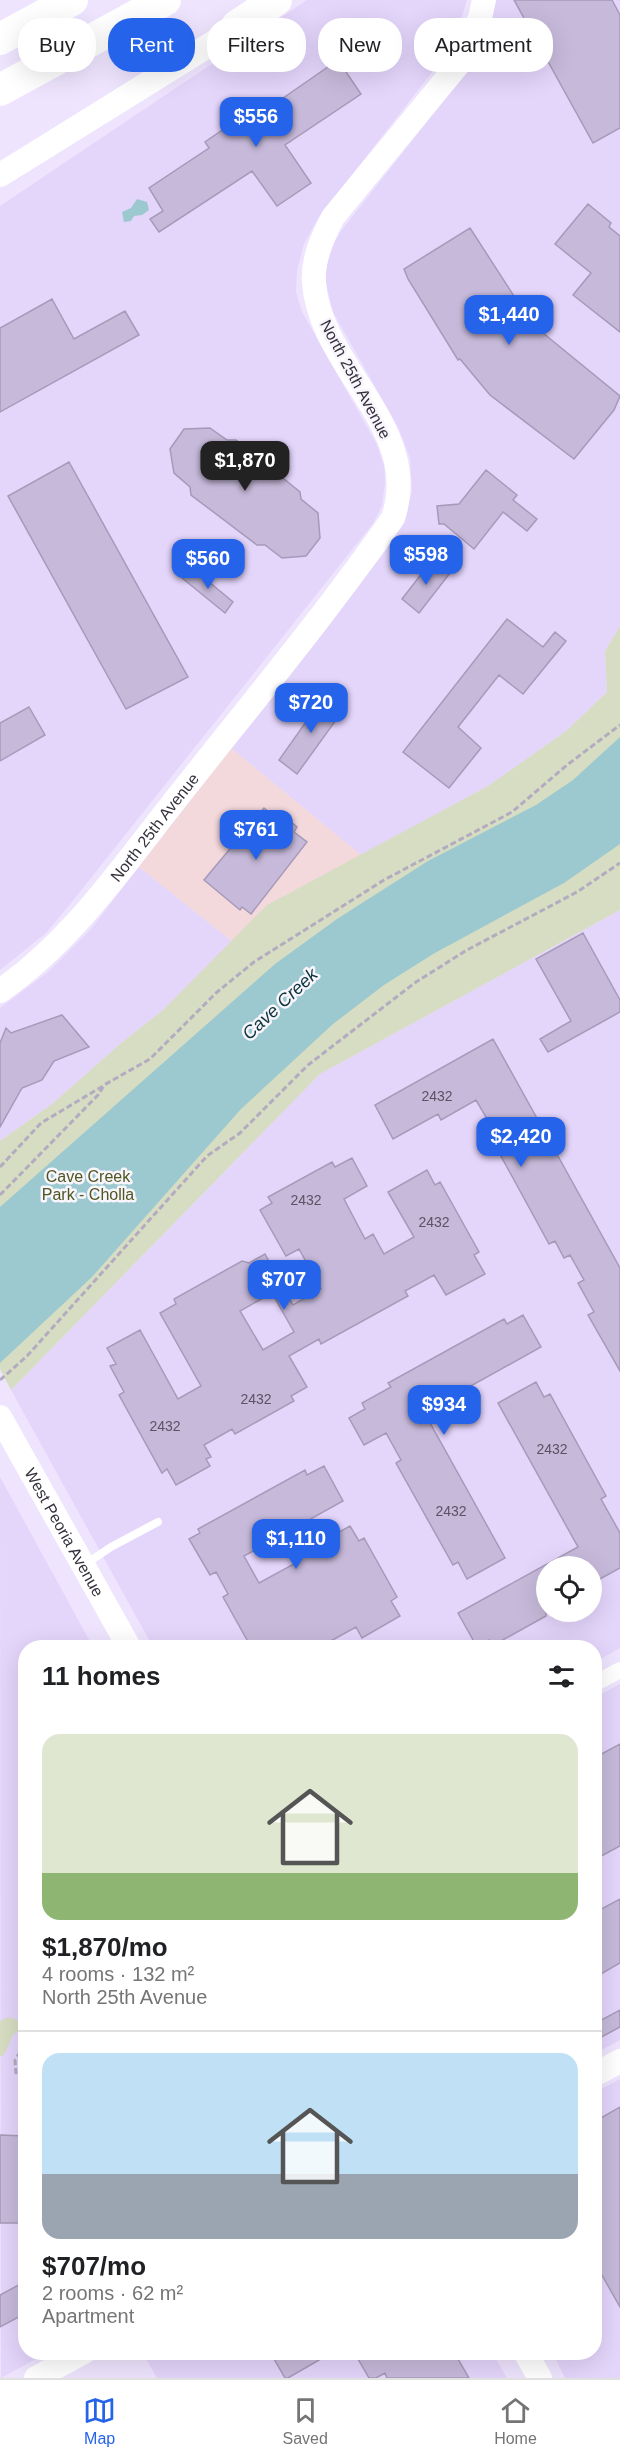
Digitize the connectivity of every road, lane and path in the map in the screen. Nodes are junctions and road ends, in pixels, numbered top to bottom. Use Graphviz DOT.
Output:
graph roads {
  1 [pos="35,0"];
  2 [pos="72,0"];
  3 [pos="124,0"];
  4 [pos="165,0"];
  5 [pos="276,0"];
  6 [pos="290,0"];
  7 [pos="484,0"];
  8 [pos="249,18"];
  9 [pos="253,18"];
  10 [pos="0,19"];
  11 [pos="0,39"];
  12 [pos="207,45"];
  13 [pos="0,68"];
  14 [pos="0,90"];
  15 [pos="0,175"];
  16 [pos="620,725"];
  17 [pos="620,863"];
  18 [pos="0,991"];
  19 [pos="104,1085"];
  20 [pos="0,1167"];
  21 [pos="0,1195"];
  22 [pos="0,1380"];
  23 [pos="0,1417"];
  24 [pos="158,1522"];
  25 [pos="83,1566"];
  26 [pos="125,1640"];
  27 [pos="620,1670"];
  28 [pos="602,1680"];
  29 [pos="18,2055"];
  30 [pos="620,2061"];
  31 [pos="602,2071"];
  32 [pos="16,2074"];
  33 [pos="69,2360"];
  34 [pos="530,2360"];
  35 [pos="36,2378"];
  36 [pos="540,2378"];
  1 -- 10 [label="highway"];
  2 -- 11 [label="highway"];
  3 -- 13 [label="highway"];
  4 -- 14 [label="highway"];
  5 -- 8 [label="highway"];
  6 -- 9 [label="street"];
  7 -- 18 [label="street, North 25th Avenue"];
  12 -- 15 [label="street"];
  16 -- 19 [label="path"];
  17 -- 22 [label="path"];
  19 -- 20 [label="path"];
  19 -- 21 [label="path"];
  23 -- 25 [label="street, West Peoria Avenue"];
  24 -- 25 [label="lane"];
  25 -- 26 [label="street, West Peoria Avenue"];
  27 -- 28 [label="street"];
  29 -- 32 [label="path"];
  30 -- 31 [label="street"];
  33 -- 35 [label="street"];
  34 -- 36 [label="street"];
}
